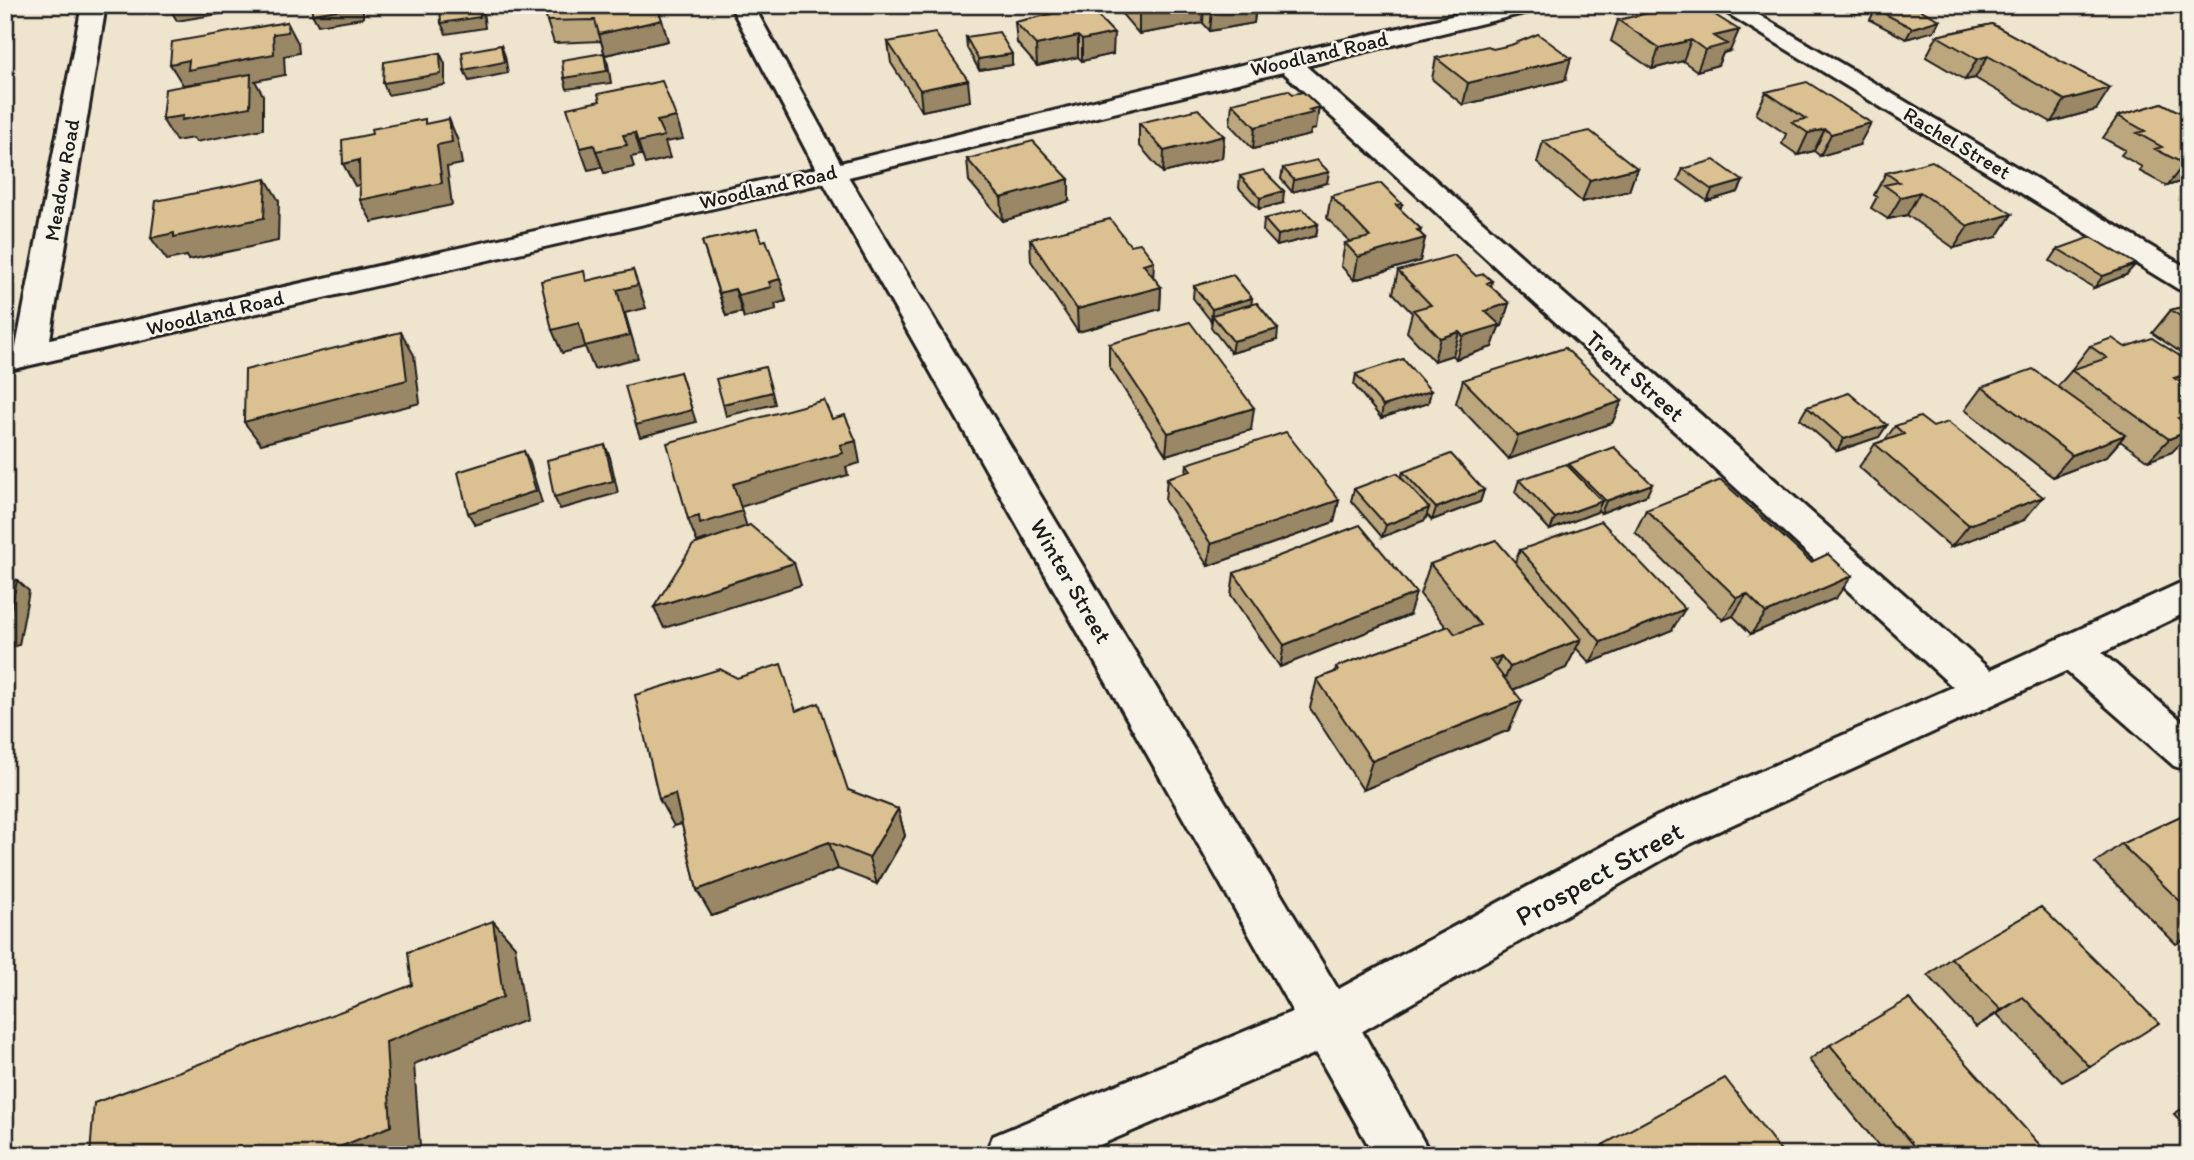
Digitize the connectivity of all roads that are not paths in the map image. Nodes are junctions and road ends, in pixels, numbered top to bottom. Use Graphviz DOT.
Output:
graph roads {
  1 [pos="94,5"];
  2 [pos="741,5"];
  3 [pos="1529,5"];
  4 [pos="1725,5"];
  5 [pos="1286,61"];
  6 [pos="832,173"];
  7 [pos="2189,282"];
  8 [pos="18,358"];
  9 [pos="2189,594"];
  10 [pos="2070,650"];
  11 [pos="1985,691"];
  12 [pos="2189,753"];
  13 [pos="1329,1022"];
  14 [pos="1012,1155"];
  15 [pos="1404,1155"];
  1 -- 8 [label="street, Meadow Road"];
  2 -- 6 [label="street, Winter Street"];
  3 -- 5 [label="street, Woodland Road"];
  4 -- 7 [label="street, Rachel Street"];
  5 -- 6 [label="street, Woodland Road"];
  5 -- 11 [label="street, Trent Street"];
  6 -- 8 [label="street, Woodland Road"];
  6 -- 13 [label="street, Winter Street"];
  9 -- 10 [label="street, Prospect Street"];
  10 -- 11 [label="street, Prospect Street"];
  10 -- 12 [label="street"];
  11 -- 13 [label="street, Prospect Street"];
  13 -- 14 [label="street, Prospect Street"];
  13 -- 15 [label="street, Winter Street"];
}
